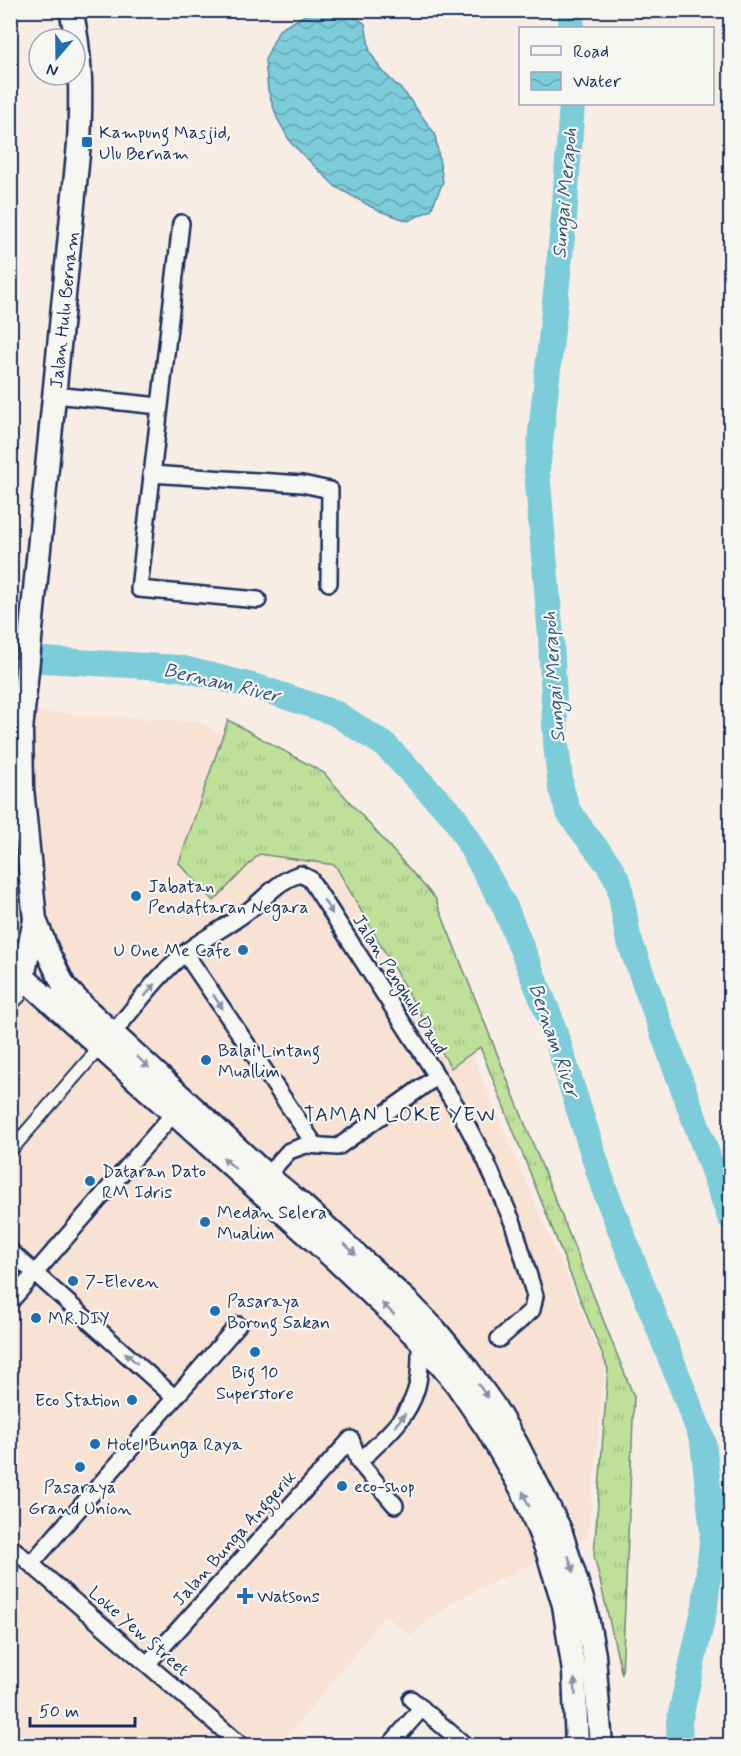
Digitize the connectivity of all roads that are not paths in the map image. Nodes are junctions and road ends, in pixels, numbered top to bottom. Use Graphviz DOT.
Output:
graph roads {
  1 [pos="71,10"];
  2 [pos="181,223"];
  3 [pos="55,395"];
  4 [pos="159,406"];
  5 [pos="151,474"];
  6 [pos="329,583"];
  7 [pos="258,600"];
  8 [pos="35,920"];
  9 [pos="185,953"];
  10 [pos="15,975"];
  11 [pos="64,986"];
  12 [pos="10,1000"];
  13 [pos="107,1040"];
  14 [pos="436,1077"];
  15 [pos="174,1113"];
  16 [pos="315,1145"];
  17 [pos="10,1151"];
  18 [pos="261,1182"];
  19 [pos="10,1251"];
  20 [pos="36,1273"];
  21 [pos="10,1302"];
  22 [pos="238,1325"];
  23 [pos="499,1339"];
  24 [pos="420,1340"];
  25 [pos="174,1397"];
  26 [pos="359,1462"];
  27 [pos="395,1505"];
  28 [pos="10,1546"];
  29 [pos="31,1564"];
  30 [pos="147,1664"];
  31 [pos="242,1746"];
  32 [pos="389,1746"];
  33 [pos="466,1746"];
  34 [pos="577,1746"];
  35 [pos="601,1746"];
  1 -- 3 [label="main road, Jalan Hulu Bernam"];
  2 -- 4 [label="street"];
  3 -- 4 [label="street"];
  3 -- 8 [label="main road, Jalan Hulu Bernam"];
  4 -- 5 [label="street"];
  5 -- 6 [label="street"];
  5 -- 7 [label="street"];
  8 -- 10 [label="main road"];
  8 -- 11 [label="main road"];
  13 -- 9 [label="street, Jalan Penghulu Daud, one-way"];
  9 -- 14 [label="street, Jalan Penghulu Daud, one-way"];
  9 -- 16 [label="street, one-way"];
  10 -- 11 [label="main road"];
  10 -- 12 [label="street"];
  10 -- 13 [label="main road"];
  11 -- 13 [label="main road"];
  13 -- 15 [label="main road"];
  13 -- 17 [label="street"];
  13 -- 18 [label="main road, one-way"];
  14 -- 16 [label="street"];
  14 -- 23 [label="street, Jalan Penghulu Daud"];
  18 -- 15 [label="main road, one-way"];
  15 -- 20 [label="street"];
  16 -- 18 [label="street"];
  24 -- 18 [label="main road, one-way"];
  18 -- 35 [label="main road, one-way"];
  19 -- 20 [label="street"];
  20 -- 21 [label="street"];
  25 -- 20 [label="street, one-way"];
  22 -- 25 [label="street"];
  26 -- 24 [label="street, one-way"];
  34 -- 24 [label="main road, one-way"];
  25 -- 29 [label="street"];
  26 -- 27 [label="street"];
  26 -- 30 [label="street, Jalan Bunga Anggerik"];
  28 -- 29 [label="street, Loke Yew Street"];
  29 -- 30 [label="street, Loke Yew Street"];
  30 -- 31 [label="street, Loke Yew Street"];
  32 -- 33 [label="street"];
}
